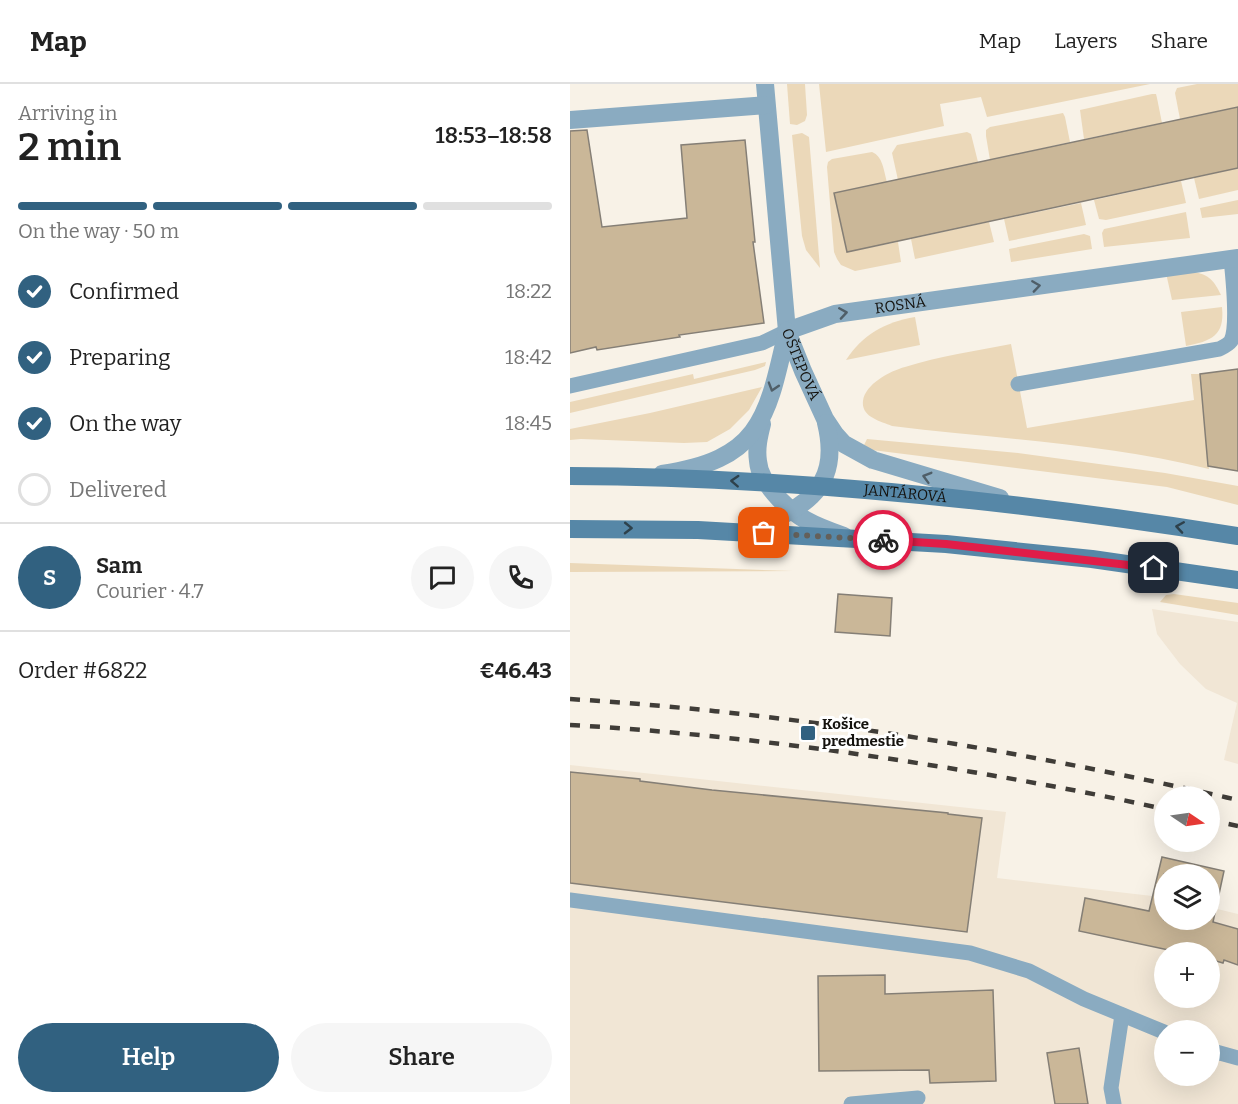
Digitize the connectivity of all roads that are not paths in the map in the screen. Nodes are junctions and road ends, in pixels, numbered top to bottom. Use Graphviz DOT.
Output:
graph roads {
  1 [pos="765,84"];
  2 [pos="766,105"];
  3 [pos="570,120"];
  4 [pos="1235,259"];
  5 [pos="787,331"];
  6 [pos="1235,344"];
  7 [pos="1018,384"];
  8 [pos="570,386"];
  9 [pos="825,418"];
  10 [pos="763,419"];
  11 [pos="570,476"];
  12 [pos="646,477"];
  13 [pos="766,483"];
  14 [pos="820,487"];
  15 [pos="1024,505"];
  16 [pos="790,511"];
  17 [pos="570,529"];
  18 [pos="742,532"];
  19 [pos="1238,536"];
  20 [pos="850,538"];
  21 [pos="1238,580"];
  22 [pos="570,900"];
  23 [pos="1122,1015"];
  24 [pos="1154,1028"];
  25 [pos="1220,1053"];
  26 [pos="1238,1058"];
  27 [pos="918,1098"];
  28 [pos="851,1104"];
  29 [pos="1114,1104"];
  1 -- 2 [label="street, OŠTEPOVÁ"];
  2 -- 3 [label="street"];
  2 -- 5 [label="street, OŠTEPOVÁ"];
  5 -- 4 [label="street, ROSNÁ, one-way"];
  4 -- 6 [label="lane"];
  5 -- 8 [label="lane, ROSNÁ"];
  5 -- 9 [label="street, OŠTEPOVÁ"];
  5 -- 10 [label="street, one-way"];
  6 -- 7 [label="lane"];
  9 -- 14 [label="street"];
  15 -- 9 [label="street, OŠTEPOVÁ, one-way"];
  10 -- 12 [label="street"];
  10 -- 13 [label="street"];
  11 -- 12 [label="street, JANTÁROVÁ"];
  13 -- 12 [label="street, JANTÁROVÁ, one-way"];
  13 -- 14 [label="street, JANTÁROVÁ"];
  13 -- 16 [label="street"];
  14 -- 15 [label="street, JANTÁROVÁ"];
  14 -- 16 [label="street"];
  19 -- 15 [label="street, JANTÁROVÁ, one-way"];
  16 -- 18 [label="street"];
  16 -- 20 [label="street"];
  17 -- 18 [label="street, one-way"];
  18 -- 20 [label="street"];
  20 -- 21 [label="street"];
  22 -- 23 [label="lane"];
  23 -- 24 [label="lane"];
  23 -- 29 [label="lane"];
  25 -- 26 [label="lane"];
  27 -- 28 [label="lane"];
}
